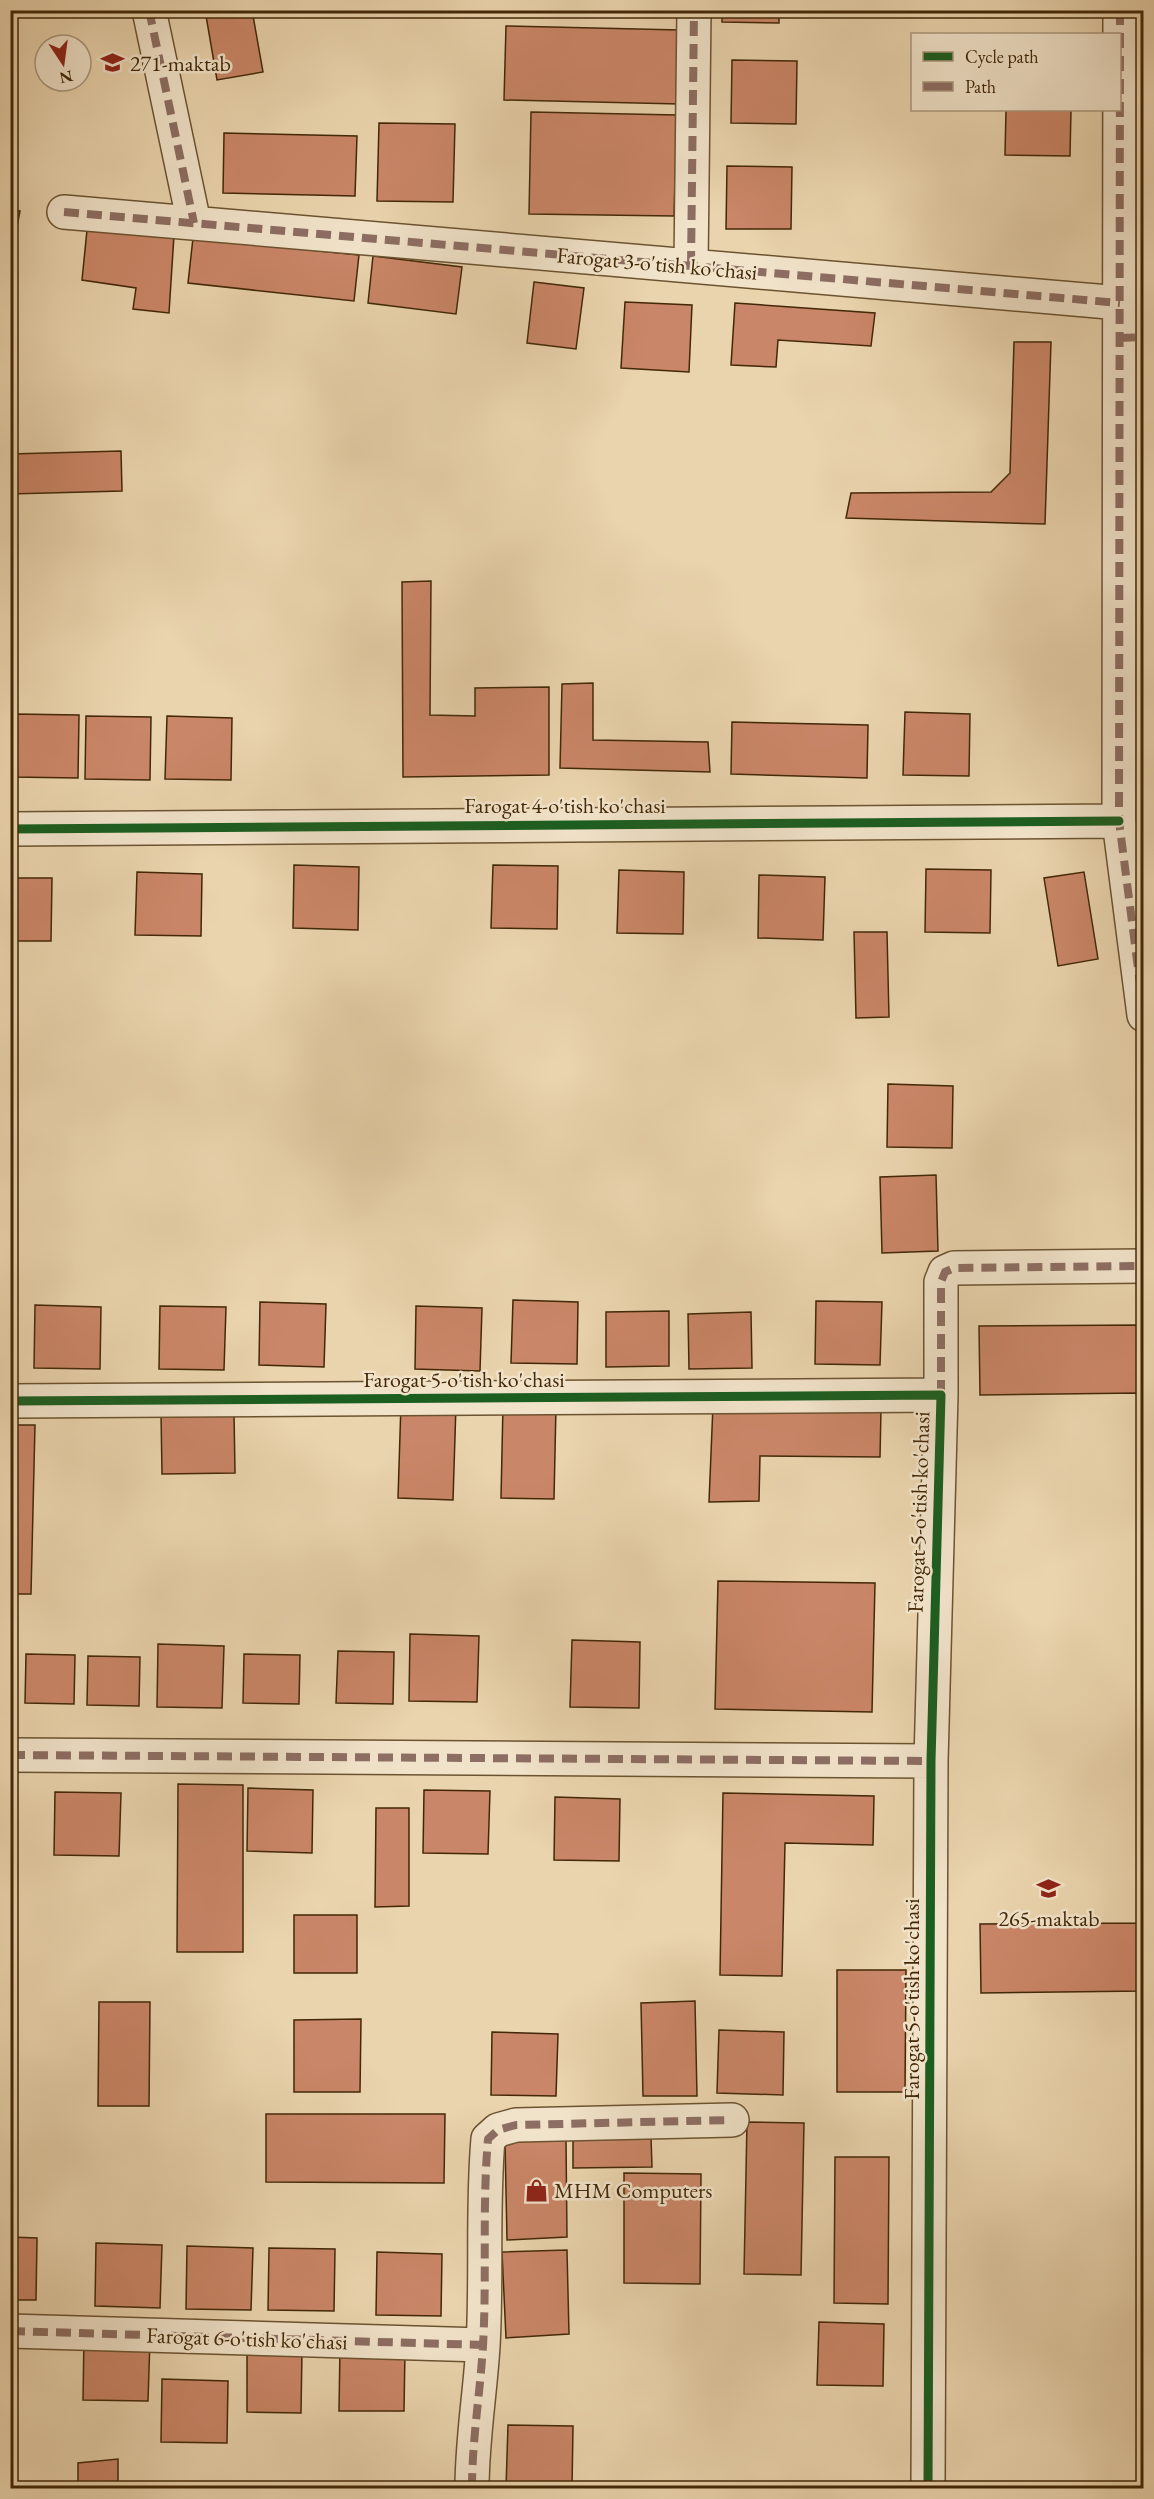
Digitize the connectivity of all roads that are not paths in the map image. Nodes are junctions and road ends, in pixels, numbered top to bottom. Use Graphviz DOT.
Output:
graph roads {
  1 [pos="149,10"];
  2 [pos="694,10"];
  3 [pos="1120,10"];
  4 [pos="1120,33"];
  5 [pos="1120,111"];
  6 [pos="64,212"];
  7 [pos="195,223"];
  8 [pos="692,266"];
  9 [pos="1120,303"];
  10 [pos="1132,338"];
  11 [pos="1119,820"];
  12 [pos="10,829"];
  13 [pos="1143,1015"];
  14 [pos="1143,1266"];
  15 [pos="941,1395"];
  16 [pos="10,1401"];
  17 [pos="10,1755"];
  18 [pos="931,1761"];
  19 [pos="732,2120"];
  20 [pos="10,2331"];
  21 [pos="483,2345"];
  22 [pos="472,2488"];
  23 [pos="928,2488"];
  1 -- 7 [label="street"];
  2 -- 8 [label="street"];
  3 -- 4 [label="street"];
  5 -- 9 [label="street"];
  6 -- 7 [label="street, Farogat 3-o'tish ko'chasi"];
  7 -- 8 [label="street, Farogat 3-o'tish ko'chasi"];
  8 -- 9 [label="street, Farogat 3-o'tish ko'chasi"];
  9 -- 10 [label="street"];
  10 -- 11 [label="street"];
  11 -- 12 [label="street, Farogat 4-o'tish ko'chasi"];
  11 -- 13 [label="street"];
  14 -- 15 [label="street"];
  15 -- 16 [label="street, Farogat 5-o'tish ko'chasi"];
  15 -- 18 [label="street, Farogat 5-o'tish ko'chasi"];
  17 -- 18 [label="street"];
  18 -- 23 [label="street, Farogat 5-o'tish ko'chasi"];
  19 -- 21 [label="street"];
  20 -- 21 [label="street, Farogat 6-o'tish ko'chasi"];
  21 -- 22 [label="street"];
}
